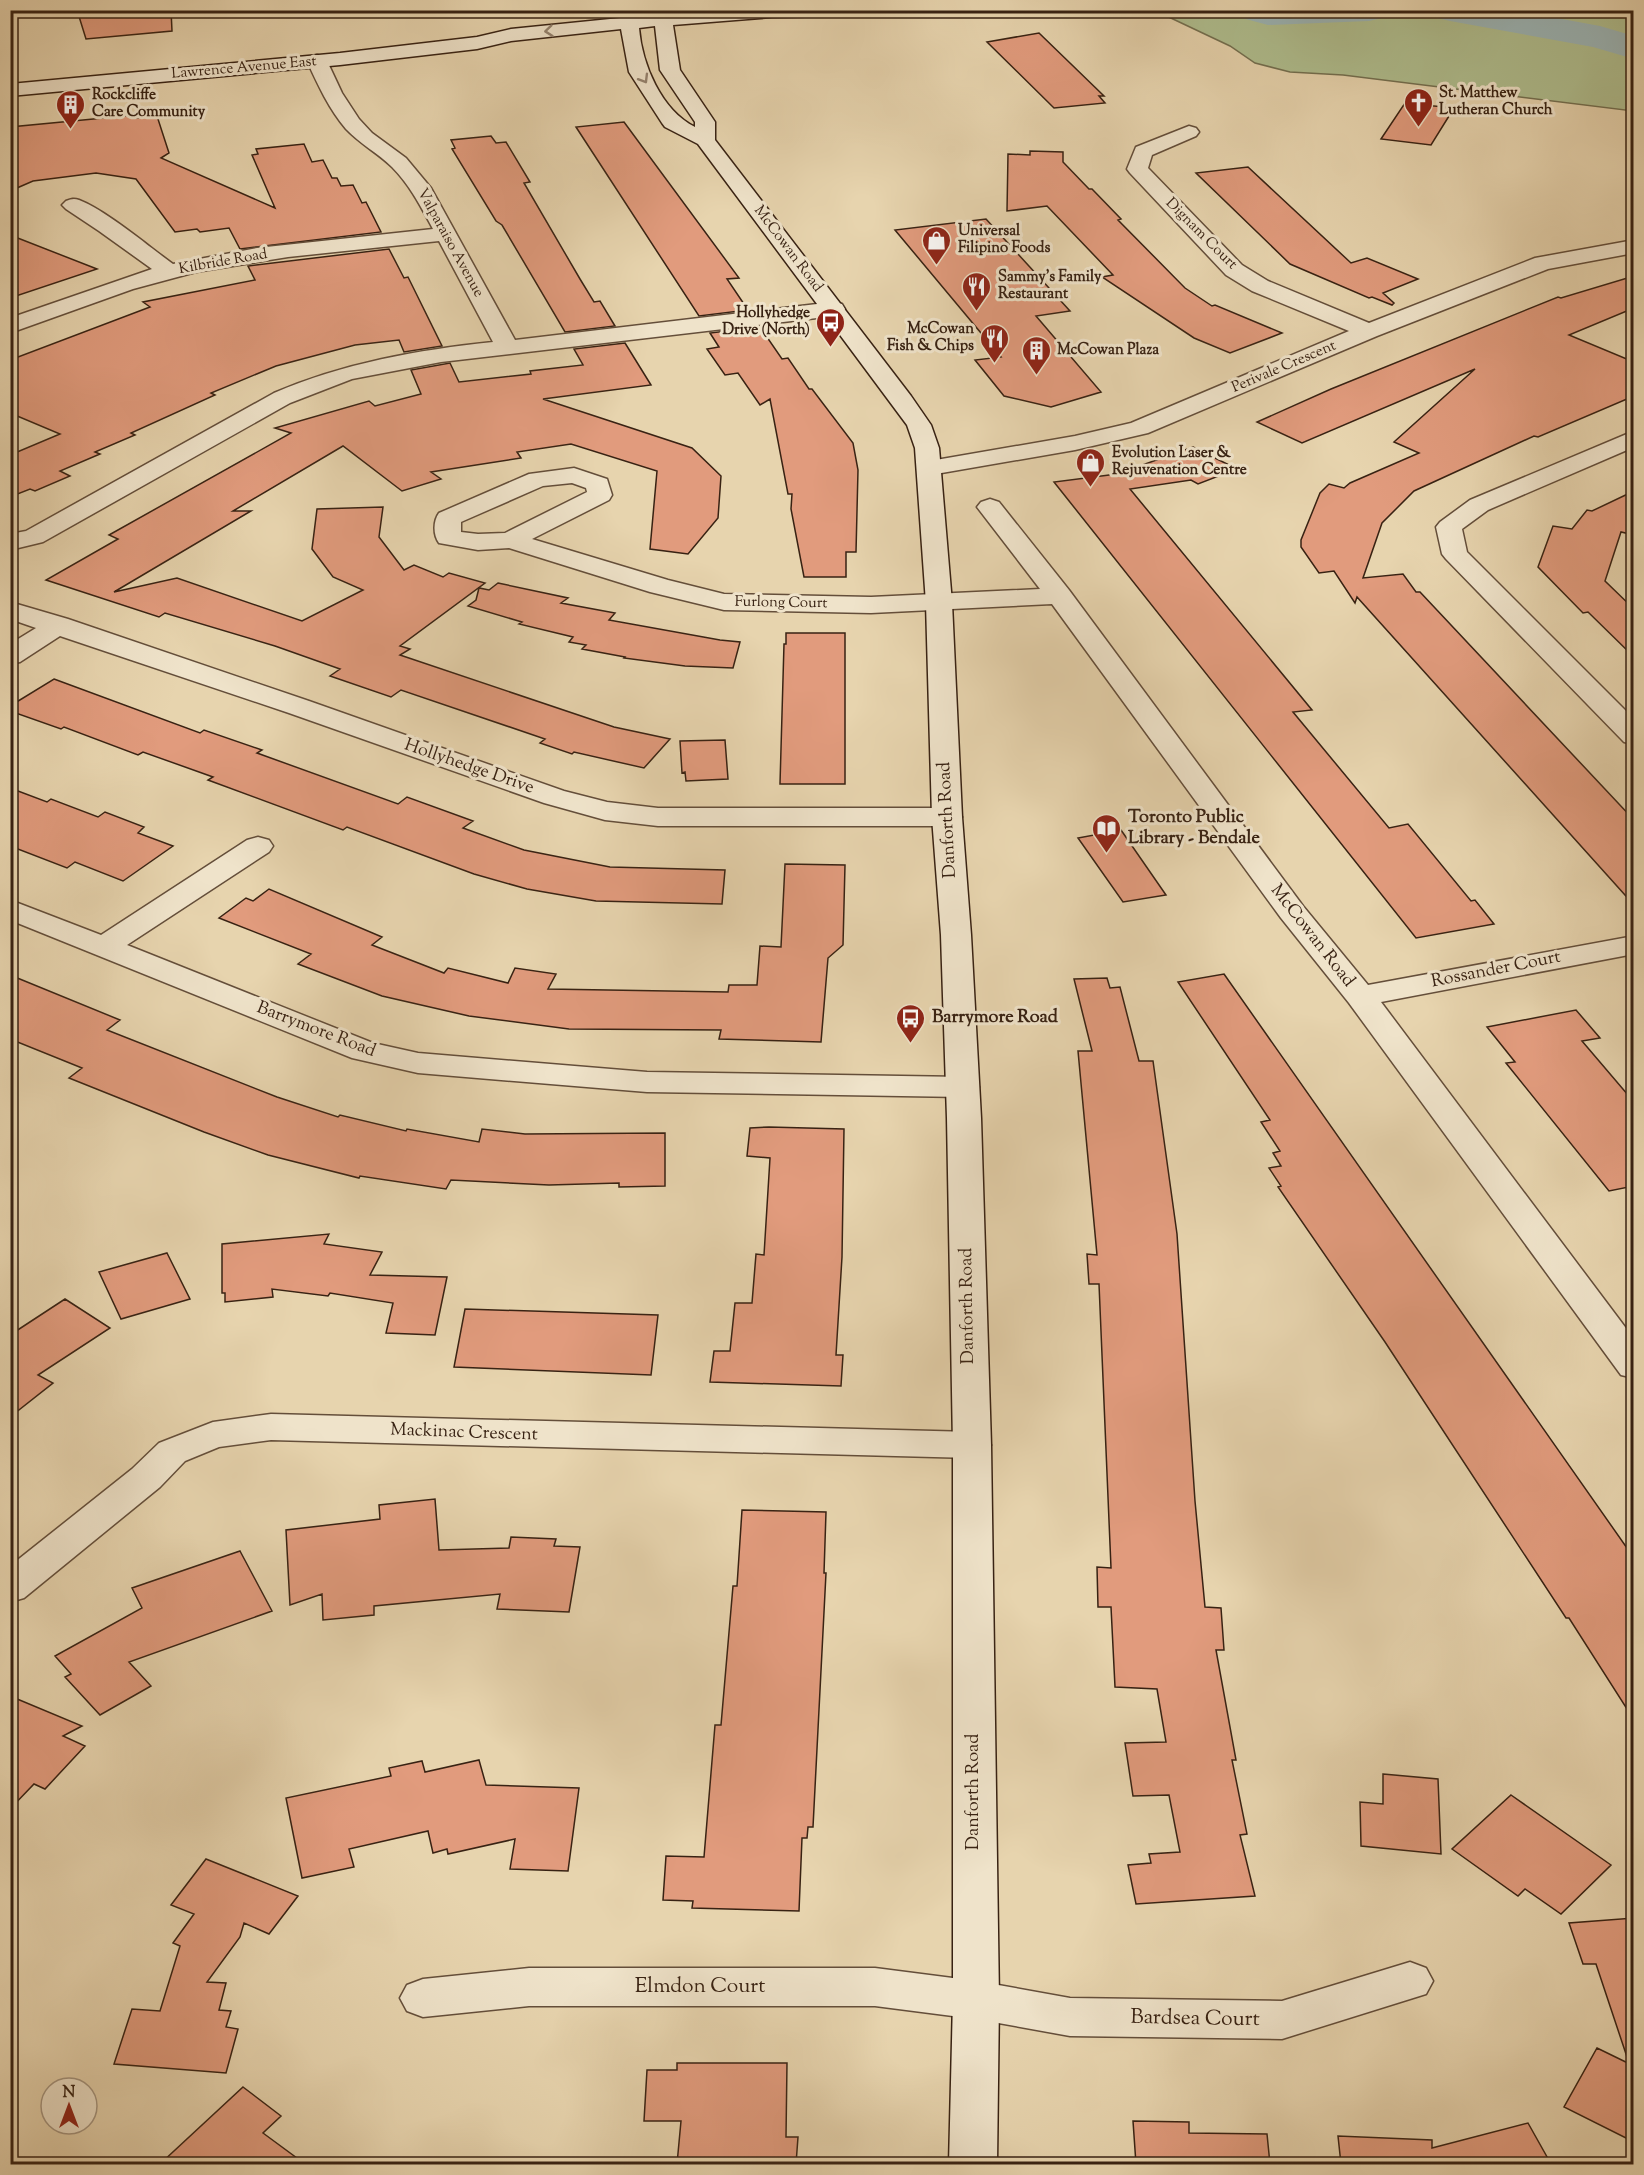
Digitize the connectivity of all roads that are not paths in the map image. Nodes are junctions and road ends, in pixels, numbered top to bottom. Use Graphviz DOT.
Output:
graph roads {
  1 [pos="770,11"];
  2 [pos="835,11"];
  3 [pos="664,23"];
  4 [pos="629,25"];
  5 [pos="317,61"];
  6 [pos="10,90"];
  7 [pos="1189,132"];
  8 [pos="705,140"];
  9 [pos="73,205"];
  10 [pos="444,234"];
  11 [pos="1634,246"];
  12 [pos="169,271"];
  13 [pos="834,309"];
  14 [pos="10,326"];
  15 [pos="1369,331"];
  16 [pos="508,348"];
  17 [pos="1634,438"];
  18 [pos="929,458"];
  19 [pos="990,507"];
  20 [pos="510,540"];
  21 [pos="10,542"];
  22 [pos="1060,596"];
  23 [pos="939,603"];
  24 [pos="10,610"];
  25 [pos="59,625"];
  26 [pos="10,656"];
  27 [pos="1634,736"];
  28 [pos="947,817"];
  29 [pos="258,846"];
  30 [pos="10,909"];
  31 [pos="1634,945"];
  32 [pos="105,946"];
  33 [pos="1360,996"];
  34 [pos="963,1087"];
  35 [pos="1634,1366"];
  36 [pos="972,1445"];
  37 [pos="10,1588"];
  38 [pos="1410,1981"];
  39 [pos="423,1998"];
  40 [pos="976,2000"];
  41 [pos="974,2164"];
  1 -- 2 [label="street, Lawrence Avenue East"];
  1 -- 3 [label="street, Lawrence Avenue East"];
  2 -- 3 [label="street, Lawrence Avenue East"];
  3 -- 4 [label="street, Lawrence Avenue East"];
  3 -- 8 [label="street, McCowan Road"];
  4 -- 5 [label="street, Lawrence Avenue East"];
  4 -- 8 [label="street, McCowan Road, one-way"];
  5 -- 6 [label="street, Lawrence Avenue East"];
  5 -- 10 [label="street, Valparaiso Avenue"];
  7 -- 15 [label="street, Dignam Court"];
  8 -- 13 [label="street, McCowan Road"];
  9 -- 12 [label="street"];
  10 -- 12 [label="street, Kilbride Road"];
  10 -- 16 [label="street, Valparaiso Avenue"];
  11 -- 15 [label="street, Perivale Crescent"];
  12 -- 14 [label="street, Kilbride Road"];
  13 -- 16 [label="street"];
  13 -- 18 [label="street, McCowan Road"];
  15 -- 18 [label="street, Perivale Crescent"];
  16 -- 21 [label="street"];
  17 -- 27 [label="street"];
  18 -- 23 [label="street, Danforth Road"];
  19 -- 22 [label="street, McCowan Road"];
  20 -- 20 [label="street, Furlong Court"];
  20 -- 23 [label="street, Furlong Court"];
  22 -- 23 [label="street, Furlong Court"];
  22 -- 33 [label="street, McCowan Road"];
  23 -- 28 [label="street, Danforth Road"];
  24 -- 25 [label="street, Hollyhedge Drive"];
  25 -- 26 [label="street"];
  25 -- 28 [label="street, Hollyhedge Drive"];
  28 -- 34 [label="street, Danforth Road"];
  29 -- 32 [label="street"];
  30 -- 32 [label="street, Barrymore Road"];
  31 -- 33 [label="street, Rossander Court"];
  32 -- 34 [label="street, Barrymore Road"];
  33 -- 35 [label="street, McCowan Road"];
  34 -- 36 [label="street, Danforth Road"];
  36 -- 37 [label="street, Mackinac Crescent"];
  36 -- 40 [label="street, Danforth Road"];
  38 -- 40 [label="street, Bardsea Court"];
  39 -- 40 [label="street, Elmdon Court"];
  40 -- 41 [label="street, Danforth Road"];
}
